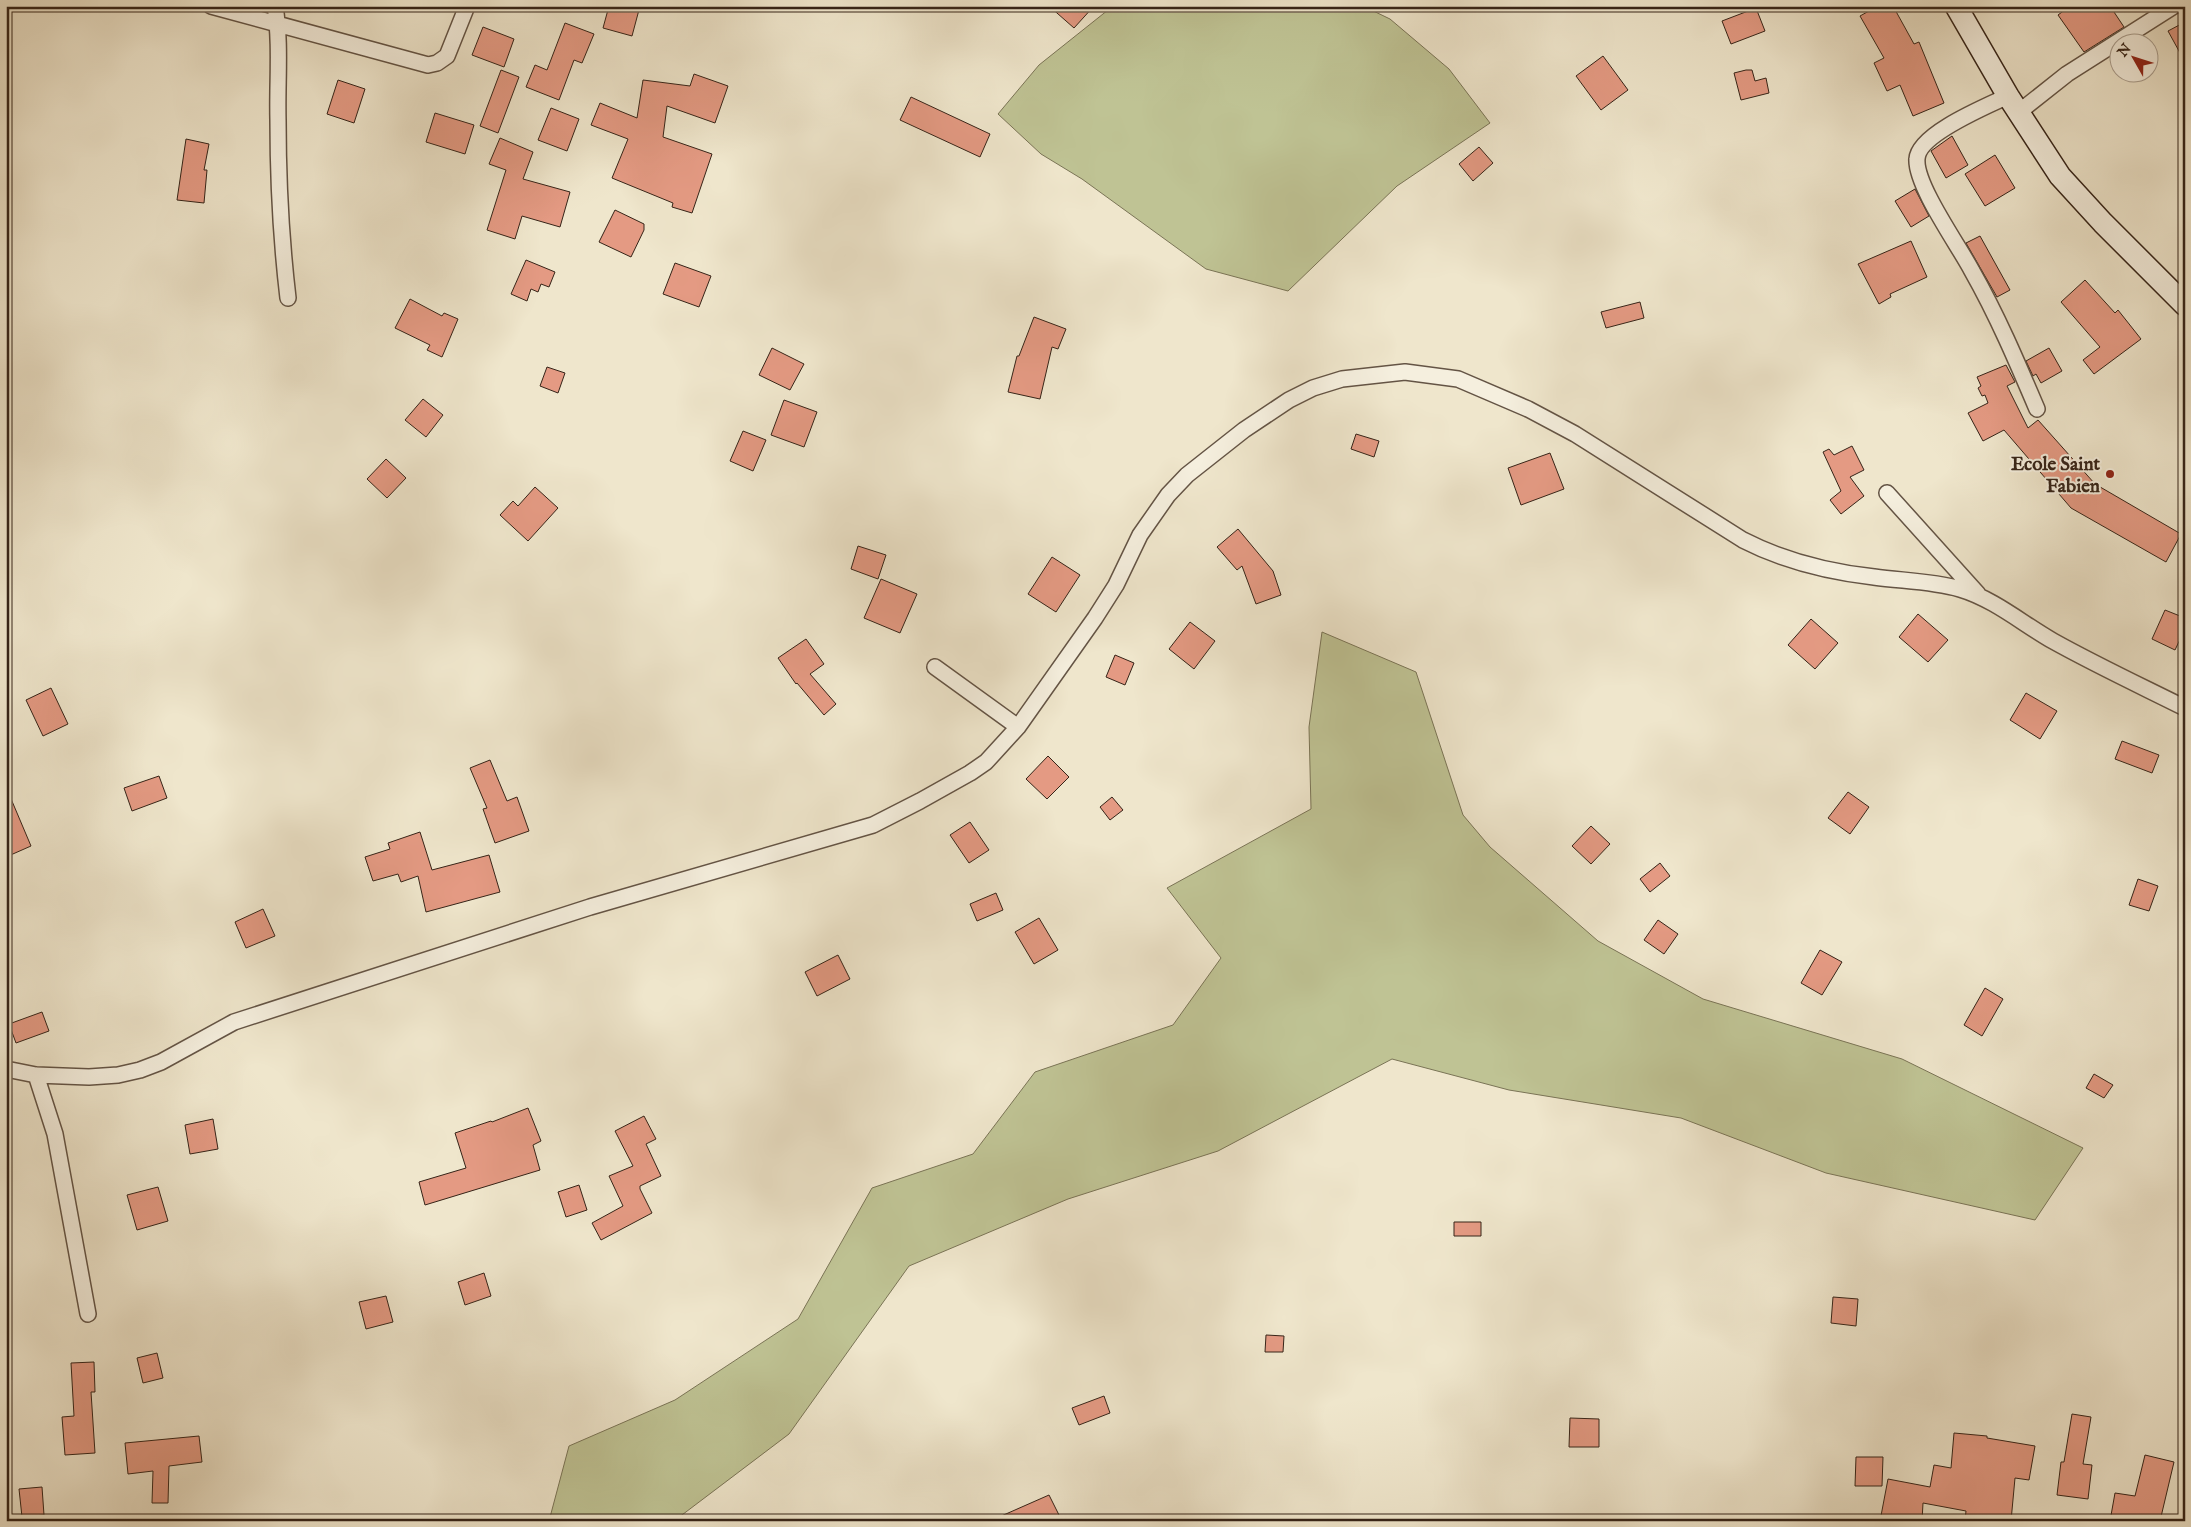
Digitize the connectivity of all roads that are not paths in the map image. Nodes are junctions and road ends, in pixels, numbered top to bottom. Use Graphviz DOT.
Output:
graph roads {
  1 [pos="211,6"];
  2 [pos="276,6"];
  3 [pos="467,6"];
  4 [pos="1956,6"];
  5 [pos="2174,6"];
  6 [pos="278,24"];
  7 [pos="2013,104"];
  8 [pos="288,298"];
  9 [pos="2185,305"];
  10 [pos="2037,409"];
  11 [pos="1887,493"];
  12 [pos="1981,597"];
  13 [pos="935,667"];
  14 [pos="2185,708"];
  15 [pos="1018,727"];
  16 [pos="6,1069"];
  17 [pos="36,1075"];
  18 [pos="88,1314"];
  1 -- 6 [label="street"];
  2 -- 6 [label="street"];
  3 -- 6 [label="street"];
  4 -- 7 [label="main road"];
  5 -- 7 [label="street"];
  6 -- 8 [label="street"];
  7 -- 9 [label="main road"];
  7 -- 10 [label="street"];
  11 -- 12 [label="street"];
  12 -- 14 [label="street"];
  12 -- 15 [label="street"];
  13 -- 15 [label="street"];
  15 -- 17 [label="street"];
  16 -- 17 [label="street"];
  17 -- 18 [label="street"];
}
